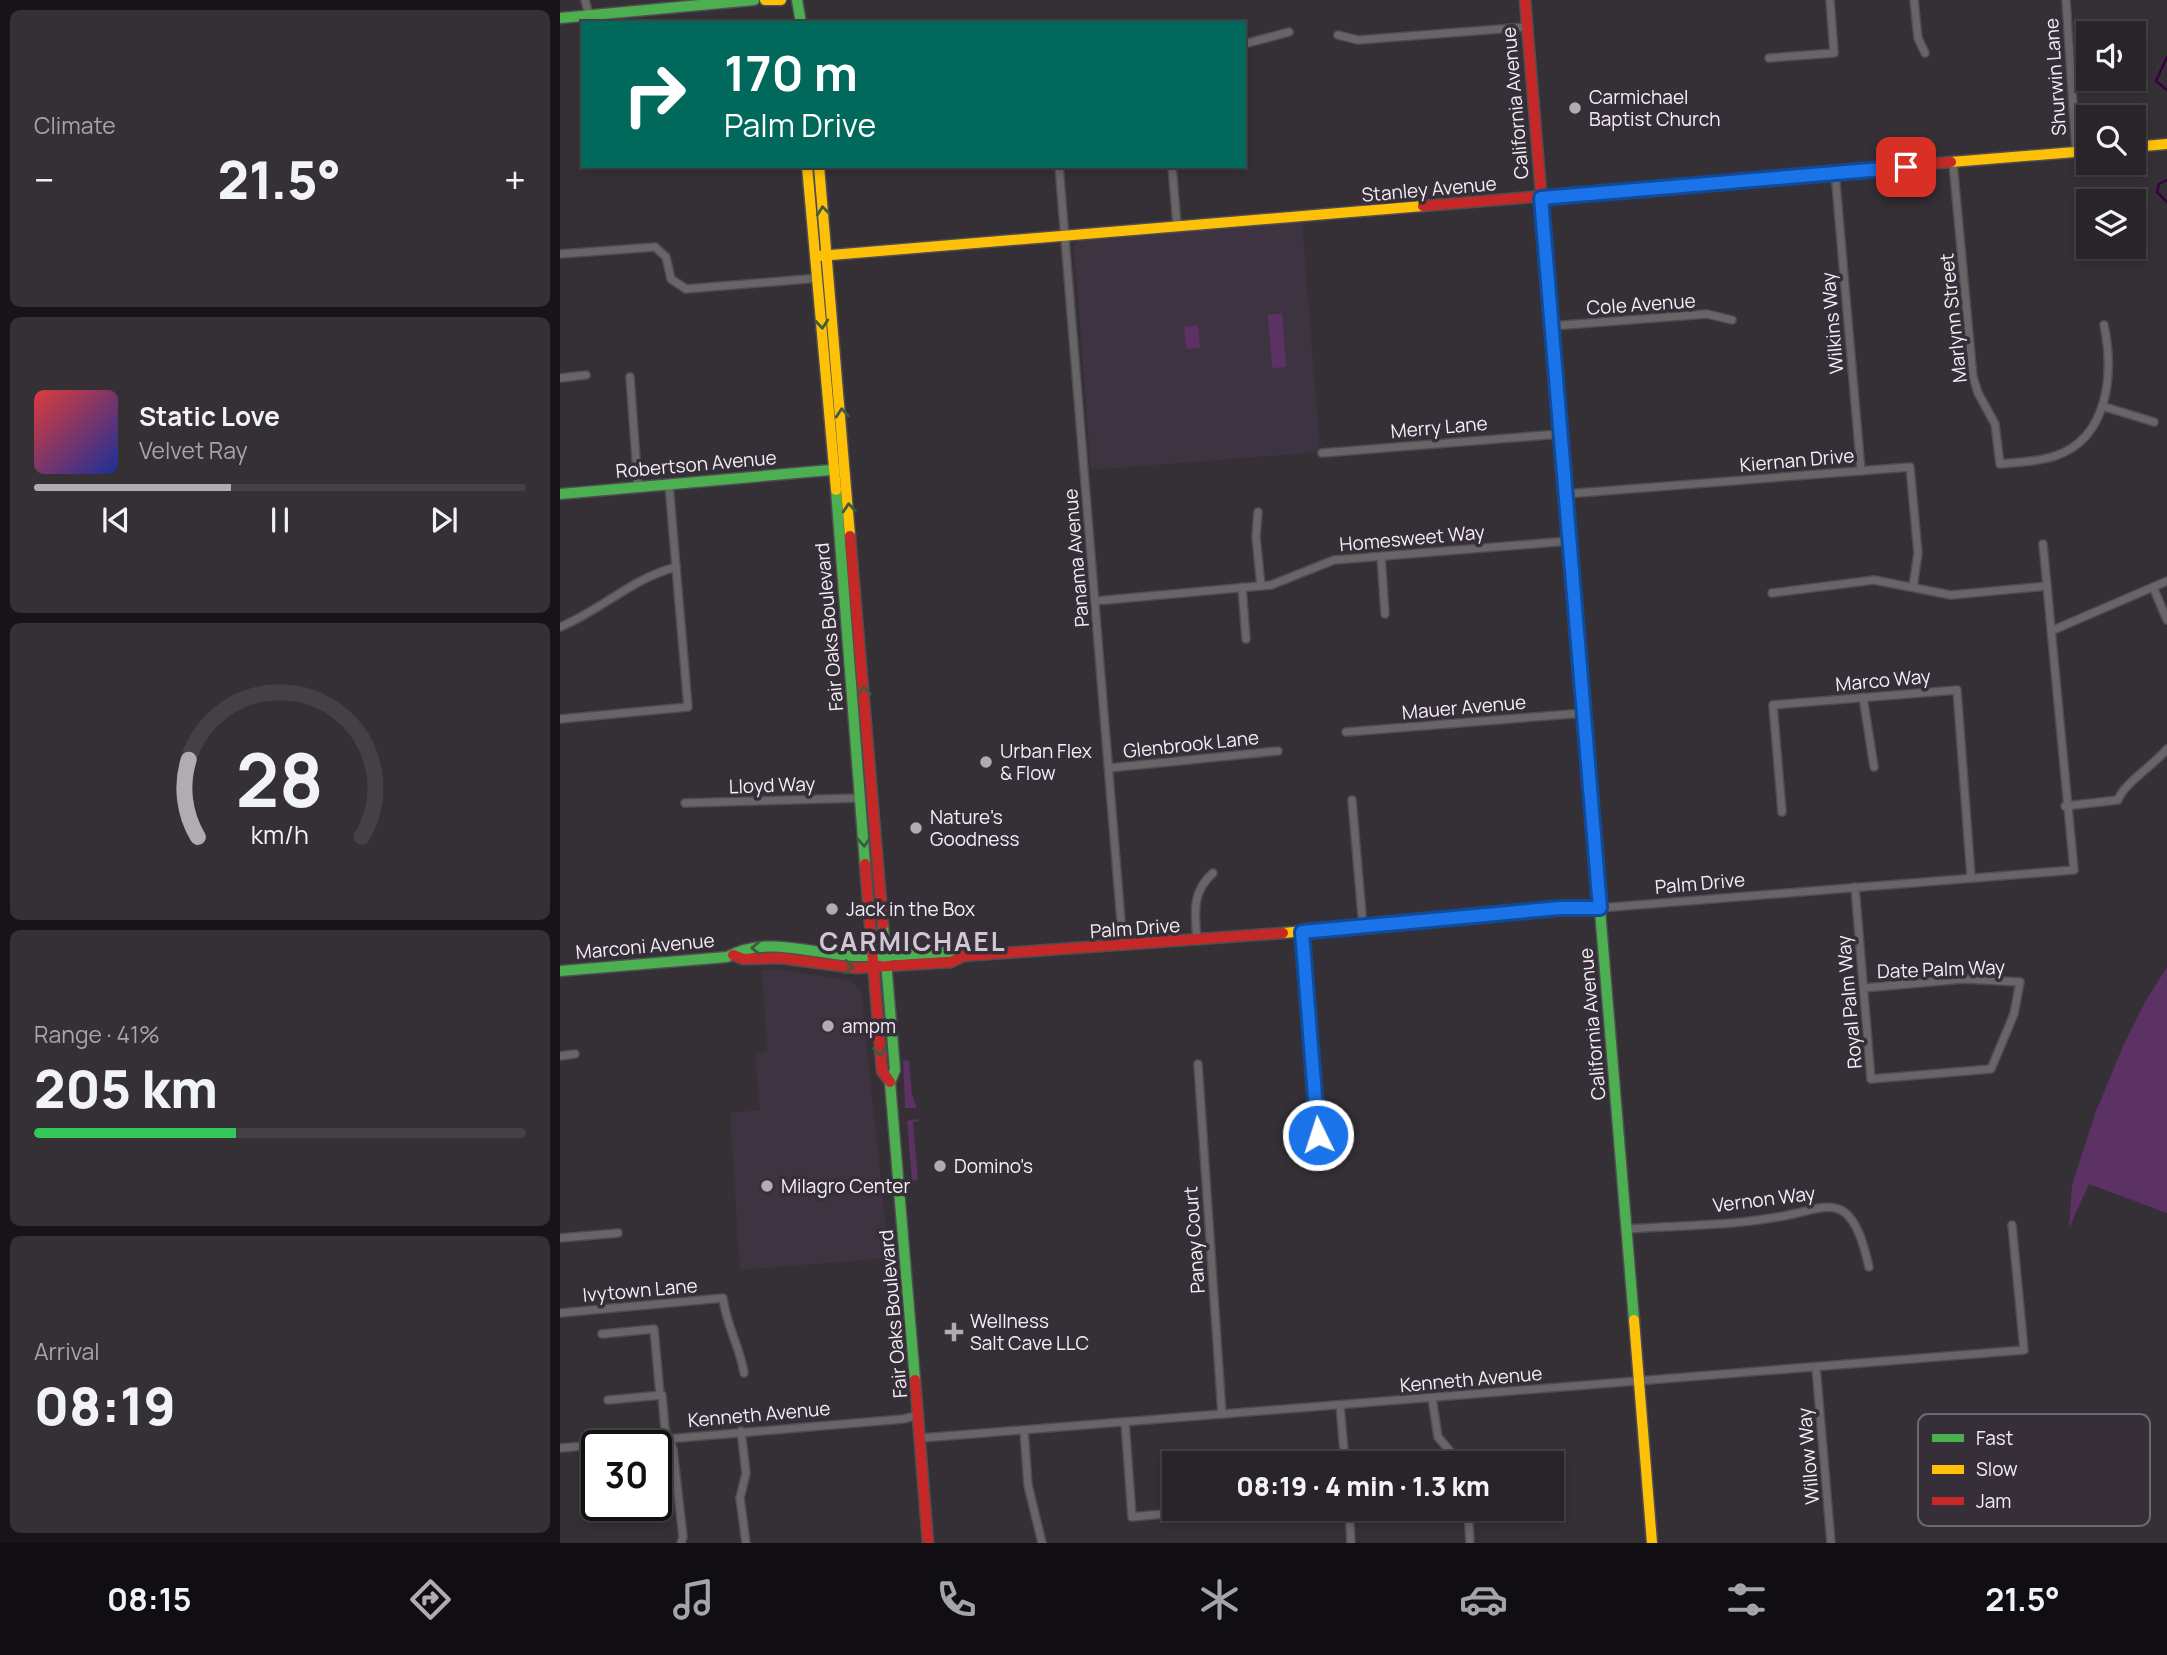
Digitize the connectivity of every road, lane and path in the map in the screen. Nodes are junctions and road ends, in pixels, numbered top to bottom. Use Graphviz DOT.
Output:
graph roads {
  1 [pos="585,0"];
  2 [pos="754,0"];
  3 [pos="765,0"];
  4 [pos="781,0"];
  5 [pos="792,0"];
  6 [pos="797,0"];
  7 [pos="805,0"];
  8 [pos="1525,0"];
  9 [pos="1830,0"];
  10 [pos="1914,0"];
  11 [pos="2066,0"];
  12 [pos="589,15"];
  13 [pos="560,18"];
  14 [pos="794,21"];
  15 [pos="801,21"];
  16 [pos="807,21"];
  17 [pos="1527,27"];
  18 [pos="1289,32"];
  19 [pos="1338,34"];
  20 [pos="1246,43"];
  21 [pos="1925,53"];
  22 [pos="1769,58"];
  23 [pos="2167,145"];
  24 [pos="2146,146"];
  25 [pos="2076,152"];
  26 [pos="1953,163"];
  27 [pos="807,168"];
  28 [pos="819,168"];
  29 [pos="1059,168"];
  30 [pos="1172,168"];
  31 [pos="1835,172"];
  32 [pos="1541,198"];
  33 [pos="1177,225"];
  34 [pos="1065,234"];
  35 [pos="560,254"];
  36 [pos="828,255"];
  37 [pos="815,256"];
  38 [pos="830,276"];
  39 [pos="817,278"];
  40 [pos="1732,320"];
  41 [pos="2104,325"];
  42 [pos="1551,326"];
  43 [pos="586,375"];
  44 [pos="630,377"];
  45 [pos="560,378"];
  46 [pos="2102,406"];
  47 [pos="2154,422"];
  48 [pos="1560,433"];
  49 [pos="1322,453"];
  50 [pos="846,468"];
  51 [pos="835,470"];
  52 [pos="1861,471"];
  53 [pos="669,484"];
  54 [pos="638,487"];
  55 [pos="560,494"];
  56 [pos="1565,494"];
  57 [pos="1258,513"];
  58 [pos="1569,541"];
  59 [pos="2043,544"];
  60 [pos="1381,556"];
  61 [pos="677,567"];
  62 [pos="2167,581"];
  63 [pos="1261,586"];
  64 [pos="2047,586"];
  65 [pos="1242,587"];
  66 [pos="1913,587"];
  67 [pos="2153,587"];
  68 [pos="1772,593"];
  69 [pos="1095,601"];
  70 [pos="1385,614"];
  71 [pos="2167,620"];
  72 [pos="560,627"];
  73 [pos="2051,631"];
  74 [pos="1246,639"];
  75 [pos="1863,697"];
  76 [pos="1584,713"];
  77 [pos="855,716"];
  78 [pos="560,719"];
  79 [pos="1346,732"];
  80 [pos="2167,749"];
  81 [pos="1278,751"];
  82 [pos="1874,767"];
  83 [pos="1109,768"];
  84 [pos="860,797"];
  85 [pos="1352,800"];
  86 [pos="685,803"];
  87 [pos="2065,806"];
  88 [pos="873,810"];
  89 [pos="1782,812"];
  90 [pos="1213,873"];
  91 [pos="1971,877"];
  92 [pos="1855,887"];
  93 [pos="1600,908"];
  94 [pos="1363,927"];
  95 [pos="1302,932"];
  96 [pos="1197,941"];
  97 [pos="1123,946"];
  98 [pos="733,955"];
  99 [pos="885,955"];
  100 [pos="872,956"];
  101 [pos="963,956"];
  102 [pos="886,967"];
  103 [pos="873,968"];
  104 [pos="560,971"];
  105 [pos="1864,988"];
  106 [pos="575,1055"];
  107 [pos="560,1056"];
  108 [pos="1198,1064"];
  109 [pos="1991,1069"];
  110 [pos="890,1082"];
  111 [pos="1318,1135"];
  112 [pos="2012,1225"];
  113 [pos="1626,1229"];
  114 [pos="618,1233"];
  115 [pos="560,1238"];
  116 [pos="1869,1267"];
  117 [pos="560,1313"];
  118 [pos="602,1334"];
  119 [pos="1816,1367"];
  120 [pos="744,1373"];
  121 [pos="1639,1381"];
  122 [pos="660,1395"];
  123 [pos="1432,1398"];
  124 [pos="608,1400"];
  125 [pos="1340,1405"];
  126 [pos="1222,1414"];
  127 [pos="919,1416"];
  128 [pos="1125,1422"];
  129 [pos="667,1430"];
  130 [pos="1024,1430"];
  131 [pos="741,1431"];
  132 [pos="672,1438"];
  133 [pos="921,1438"];
  134 [pos="581,1446"];
  135 [pos="672,1446"];
  136 [pos="560,1448"];
  137 [pos="1344,1451"];
  138 [pos="1450,1451"];
  139 [pos="1162,1514"];
  140 [pos="1350,1521"];
  141 [pos="1469,1521"];
  142 [pos="681,1543"];
  143 [pos="746,1543"];
  144 [pos="928,1543"];
  145 [pos="1042,1543"];
  146 [pos="1351,1543"];
  147 [pos="1470,1543"];
  148 [pos="1652,1543"];
  149 [pos="1830,1543"];
  1 -- 12 [label="street"];
  2 -- 12 [label="street"];
  3 -- 4 [label="street"];
  5 -- 14 [label="street"];
  6 -- 15 [label="street"];
  7 -- 16 [label="street"];
  8 -- 17 [label="street, California Avenue"];
  9 -- 22 [label="street"];
  10 -- 21 [label="street"];
  11 -- 25 [label="street, Shurwin Lane"];
  12 -- 13 [label="street"];
  17 -- 19 [label="street"];
  17 -- 32 [label="street, California Avenue"];
  18 -- 20 [label="street"];
  23 -- 24 [label="street"];
  25 -- 26 [label="street, Stanley Avenue"];
  26 -- 31 [label="street, Stanley Avenue"];
  26 -- 46 [label="street, Marlynn Street"];
  27 -- 37 [label="street, Fair Oaks Boulevard"];
  36 -- 28 [label="street, Fair Oaks Boulevard, one-way"];
  29 -- 34 [label="street, Panama Avenue"];
  30 -- 33 [label="street"];
  31 -- 32 [label="street, Stanley Avenue"];
  31 -- 52 [label="street, Wilkins Way"];
  32 -- 33 [label="street, Stanley Avenue"];
  32 -- 42 [label="street, California Avenue"];
  33 -- 34 [label="street, Stanley Avenue"];
  34 -- 36 [label="street, Stanley Avenue"];
  34 -- 69 [label="street, Panama Avenue"];
  35 -- 39 [label="street"];
  36 -- 37 [label="street, Stanley Avenue"];
  36 -- 38 [label="street, Fair Oaks Boulevard"];
  37 -- 39 [label="street, Fair Oaks Boulevard"];
  38 -- 39 [label="street"];
  50 -- 38 [label="street, Fair Oaks Boulevard, one-way"];
  39 -- 51 [label="street, Fair Oaks Boulevard, one-way"];
  40 -- 42 [label="street, Cole Avenue"];
  41 -- 46 [label="street, Marlynn Street"];
  42 -- 48 [label="street, California Avenue"];
  43 -- 45 [label="street"];
  44 -- 54 [label="street"];
  46 -- 47 [label="street"];
  48 -- 49 [label="street, Merry Lane"];
  48 -- 56 [label="street, California Avenue"];
  50 -- 51 [label="street, Robertson Avenue"];
  88 -- 50 [label="street, Fair Oaks Boulevard, one-way"];
  51 -- 53 [label="street, Robertson Avenue"];
  51 -- 77 [label="street, Fair Oaks Boulevard"];
  52 -- 56 [label="street, Kiernan Drive"];
  52 -- 66 [label="street, Kiernan Drive"];
  53 -- 54 [label="street, Robertson Avenue"];
  53 -- 61 [label="street"];
  54 -- 55 [label="street, Robertson Avenue"];
  56 -- 58 [label="street, California Avenue"];
  57 -- 63 [label="street"];
  58 -- 60 [label="street, Homesweet Way"];
  58 -- 76 [label="street, California Avenue"];
  59 -- 64 [label="street, Palm Drive"];
  60 -- 63 [label="street, Homesweet Way"];
  60 -- 70 [label="street"];
  61 -- 72 [label="street"];
  61 -- 78 [label="street"];
  62 -- 67 [label="street"];
  63 -- 65 [label="street, Homesweet Way"];
  64 -- 66 [label="street"];
  64 -- 73 [label="street, Palm Drive"];
  65 -- 69 [label="street, Homesweet Way"];
  65 -- 74 [label="street"];
  66 -- 68 [label="street"];
  67 -- 71 [label="street"];
  67 -- 73 [label="street"];
  69 -- 83 [label="street, Panama Avenue"];
  73 -- 87 [label="street, Palm Drive"];
  75 -- 82 [label="street"];
  75 -- 89 [label="street, Marco Way"];
  75 -- 91 [label="street, Marco Way"];
  76 -- 79 [label="street, Mauer Avenue"];
  76 -- 93 [label="street, California Avenue"];
  77 -- 84 [label="street, Fair Oaks Boulevard"];
  77 -- 88 [label="street"];
  80 -- 87 [label="street"];
  81 -- 83 [label="street, Glenbrook Lane"];
  83 -- 97 [label="street, Panama Avenue"];
  84 -- 86 [label="street, Lloyd Way"];
  84 -- 100 [label="street, Fair Oaks Boulevard, one-way"];
  85 -- 94 [label="street"];
  87 -- 91 [label="street, Palm Drive"];
  88 -- 99 [label="street, Fair Oaks Boulevard"];
  90 -- 96 [label="street"];
  91 -- 92 [label="street, Palm Drive"];
  92 -- 93 [label="street, Palm Drive"];
  92 -- 105 [label="street, Royal Palm Way"];
  93 -- 94 [label="street, Palm Drive"];
  93 -- 113 [label="street, California Avenue"];
  94 -- 95 [label="street, Palm Drive"];
  95 -- 96 [label="street, Palm Drive"];
  95 -- 111 [label="street"];
  96 -- 97 [label="street, Palm Drive"];
  97 -- 101 [label="street, Palm Drive"];
  100 -- 98 [label="street, Marconi Avenue, one-way"];
  98 -- 103 [label="street, Marconi Avenue, one-way"];
  98 -- 104 [label="street, Marconi Avenue"];
  99 -- 100 [label="street, Palm Drive"];
  99 -- 101 [label="street, Palm Drive"];
  99 -- 102 [label="street, Fair Oaks Boulevard"];
  100 -- 103 [label="street, Fair Oaks Boulevard"];
  101 -- 102 [label="street, Palm Drive"];
  102 -- 103 [label="street, Marconi Avenue"];
  102 -- 110 [label="street, Fair Oaks Boulevard"];
  103 -- 110 [label="street, Fair Oaks Boulevard, one-way"];
  105 -- 109 [label="street, Royal Palm Way"];
  105 -- 109 [label="street, Date Palm Way"];
  106 -- 107 [label="street"];
  108 -- 126 [label="street, Panay Court"];
  110 -- 127 [label="street, Fair Oaks Boulevard"];
  112 -- 119 [label="street, Kenneth Avenue"];
  113 -- 116 [label="street, Vernon Way"];
  113 -- 121 [label="street, California Avenue"];
  114 -- 115 [label="street"];
  117 -- 120 [label="street, Ivytown Lane"];
  118 -- 122 [label="street"];
  119 -- 121 [label="street, Kenneth Avenue"];
  119 -- 149 [label="street, Willow Way"];
  121 -- 123 [label="street, Kenneth Avenue"];
  121 -- 148 [label="street, California Avenue"];
  122 -- 124 [label="street"];
  122 -- 129 [label="street"];
  123 -- 125 [label="street, Kenneth Avenue"];
  123 -- 138 [label="street"];
  125 -- 126 [label="street, Kenneth Avenue"];
  125 -- 137 [label="street"];
  126 -- 128 [label="street, Kenneth Avenue"];
  127 -- 131 [label="street, Kenneth Avenue"];
  127 -- 133 [label="street, Fair Oaks Boulevard"];
  128 -- 130 [label="street, Kenneth Avenue"];
  128 -- 139 [label="street"];
  130 -- 133 [label="street, Kenneth Avenue"];
  130 -- 145 [label="street"];
  131 -- 132 [label="street, Kenneth Avenue"];
  131 -- 143 [label="street"];
  133 -- 144 [label="street, Fair Oaks Boulevard"];
  134 -- 136 [label="street, Kenneth Avenue"];
  135 -- 142 [label="street"];
  140 -- 146 [label="street"];
  141 -- 147 [label="street"];
}
